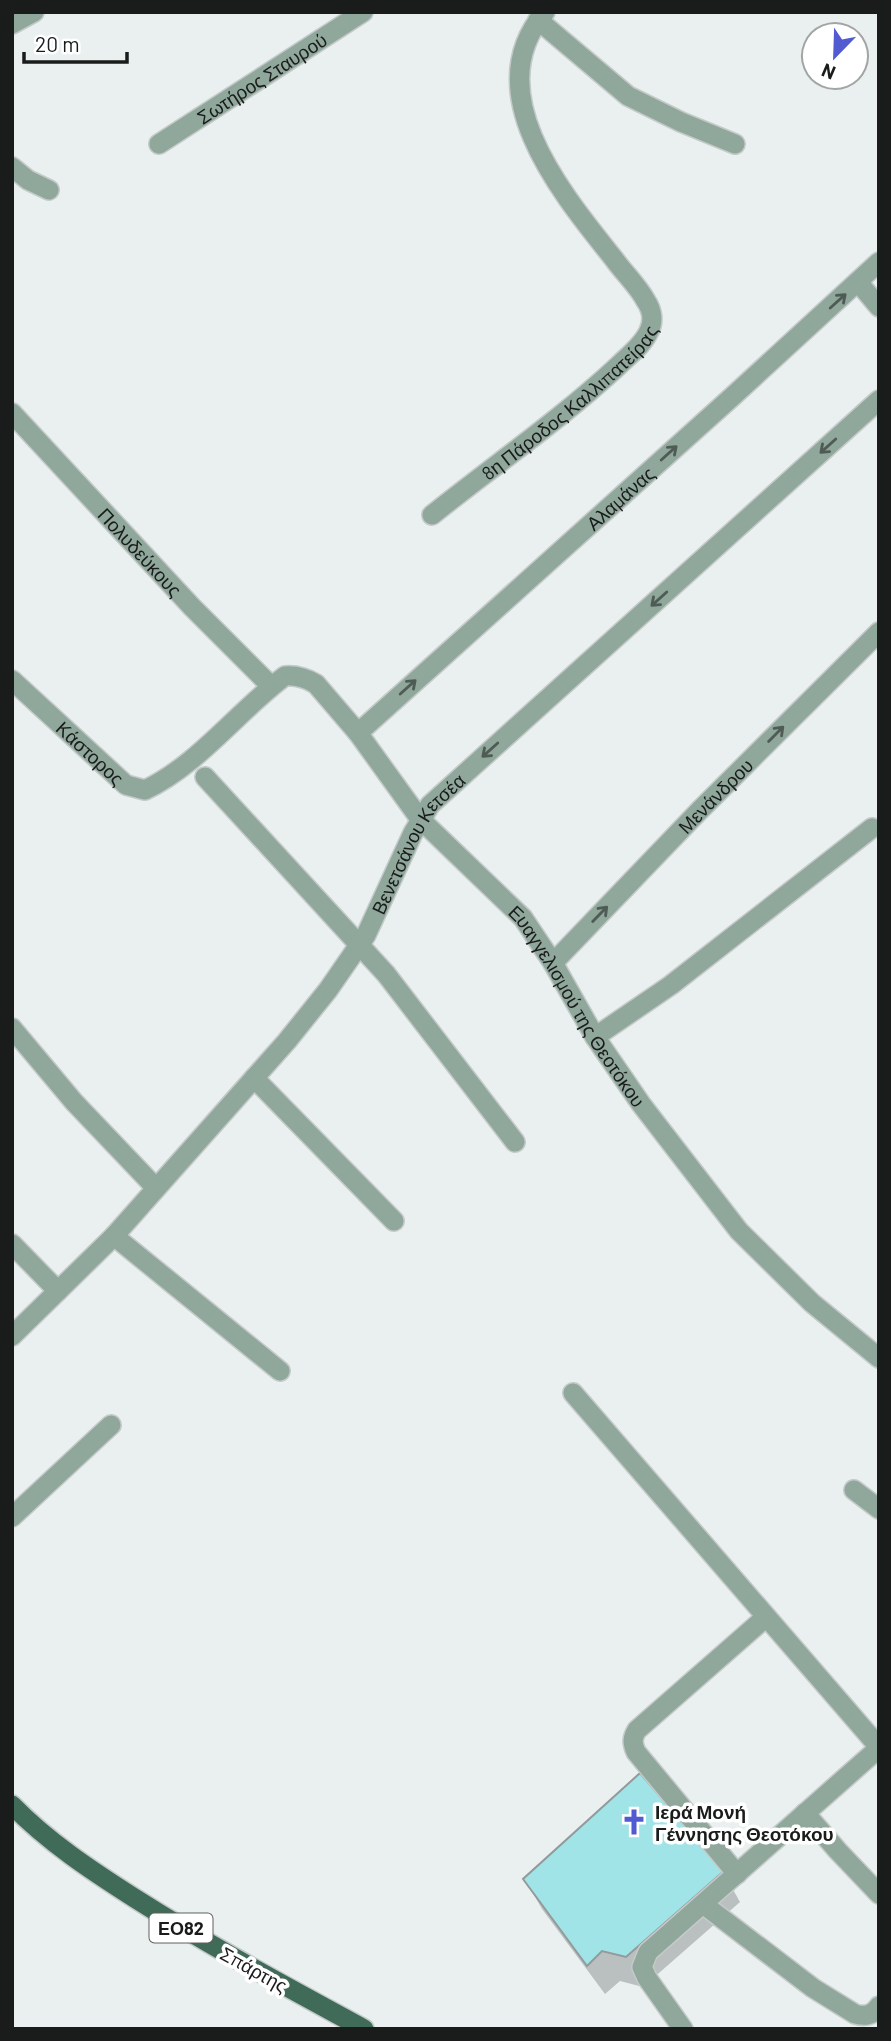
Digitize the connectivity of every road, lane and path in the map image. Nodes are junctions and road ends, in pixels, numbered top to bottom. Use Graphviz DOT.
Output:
graph roads {
  1 [pos="34,12"];
  2 [pos="363,12"];
  3 [pos="542,16"];
  4 [pos="12,24"];
  5 [pos="159,144"];
  6 [pos="736,144"];
  7 [pos="12,167"];
  8 [pos="49,190"];
  9 [pos="879,262"];
  10 [pos="858,282"];
  11 [pos="879,307"];
  12 [pos="879,400"];
  13 [pos="12,413"];
  14 [pos="432,515"];
  15 [pos="879,632"];
  16 [pos="12,680"];
  17 [pos="271,687"];
  18 [pos="358,733"];
  19 [pos="205,777"];
  20 [pos="420,819"];
  21 [pos="872,828"];
  22 [pos="358,945"];
  23 [pos="553,963"];
  24 [pos="12,1028"];
  25 [pos="595,1037"];
  26 [pos="254,1078"];
  27 [pos="515,1142"];
  28 [pos="156,1188"];
  29 [pos="394,1221"];
  30 [pos="114,1236"];
  31 [pos="12,1244"];
  32 [pos="58,1291"];
  33 [pos="12,1335"];
  34 [pos="879,1358"];
  35 [pos="280,1371"];
  36 [pos="573,1393"];
  37 [pos="111,1424"];
  38 [pos="854,1490"];
  39 [pos="879,1509"];
  40 [pos="12,1517"];
  41 [pos="766,1617"];
  42 [pos="879,1748"];
  43 [pos="12,1805"];
  44 [pos="805,1813"];
  45 [pos="737,1874"];
  46 [pos="879,1894"];
  47 [pos="703,1904"];
  48 [pos="879,2006"];
  49 [pos="364,2029"];
  50 [pos="683,2029"];
  1 -- 4 [label="street"];
  2 -- 5 [label="street, Σωτήρος Σταυρού"];
  3 -- 6 [label="street"];
  3 -- 14 [label="street, 8η Πάροδος Καλλιπατείρας"];
  7 -- 8 [label="street"];
  9 -- 10 [label="street, Αλαμάνας"];
  10 -- 11 [label="street"];
  18 -- 10 [label="street, Αλαμάνας, one-way"];
  12 -- 20 [label="street, Βενετσάνου Κετσέα, one-way"];
  13 -- 17 [label="street, Πολυδεύκους"];
  23 -- 15 [label="street, Μενάνδρου, one-way"];
  16 -- 17 [label="street, Κάστορος"];
  17 -- 18 [label="street, Ευαγγελισμού της Θεοτόκου"];
  18 -- 20 [label="street, Ευαγγελισμού της Θεοτόκου"];
  19 -- 22 [label="street"];
  20 -- 22 [label="street, Βενετσάνου Κετσέα"];
  20 -- 23 [label="street, Ευαγγελισμού της Θεοτόκου"];
  21 -- 25 [label="street"];
  22 -- 26 [label="street, Βενετσάνου Κετσέα"];
  22 -- 27 [label="street"];
  23 -- 25 [label="street, Ευαγγελισμού της Θεοτόκου"];
  24 -- 28 [label="street"];
  25 -- 34 [label="street, Ευαγγελισμού της Θεοτόκου"];
  26 -- 28 [label="street, Βενετσάνου Κετσέα"];
  26 -- 29 [label="street"];
  28 -- 30 [label="street, Βενετσάνου Κετσέα"];
  30 -- 32 [label="street, Βενετσάνου Κετσέα"];
  30 -- 35 [label="street"];
  31 -- 32 [label="street"];
  32 -- 33 [label="street, Βενετσάνου Κετσέα"];
  36 -- 41 [label="street"];
  37 -- 40 [label="street"];
  38 -- 39 [label="street"];
  41 -- 42 [label="street"];
  41 -- 45 [label="street"];
  42 -- 44 [label="street"];
  43 -- 49 [label="main road, Σπάρτης / ΕΟ82"];
  44 -- 45 [label="street"];
  44 -- 46 [label="street"];
  45 -- 47 [label="street"];
  47 -- 48 [label="street"];
  47 -- 50 [label="street"];
}
